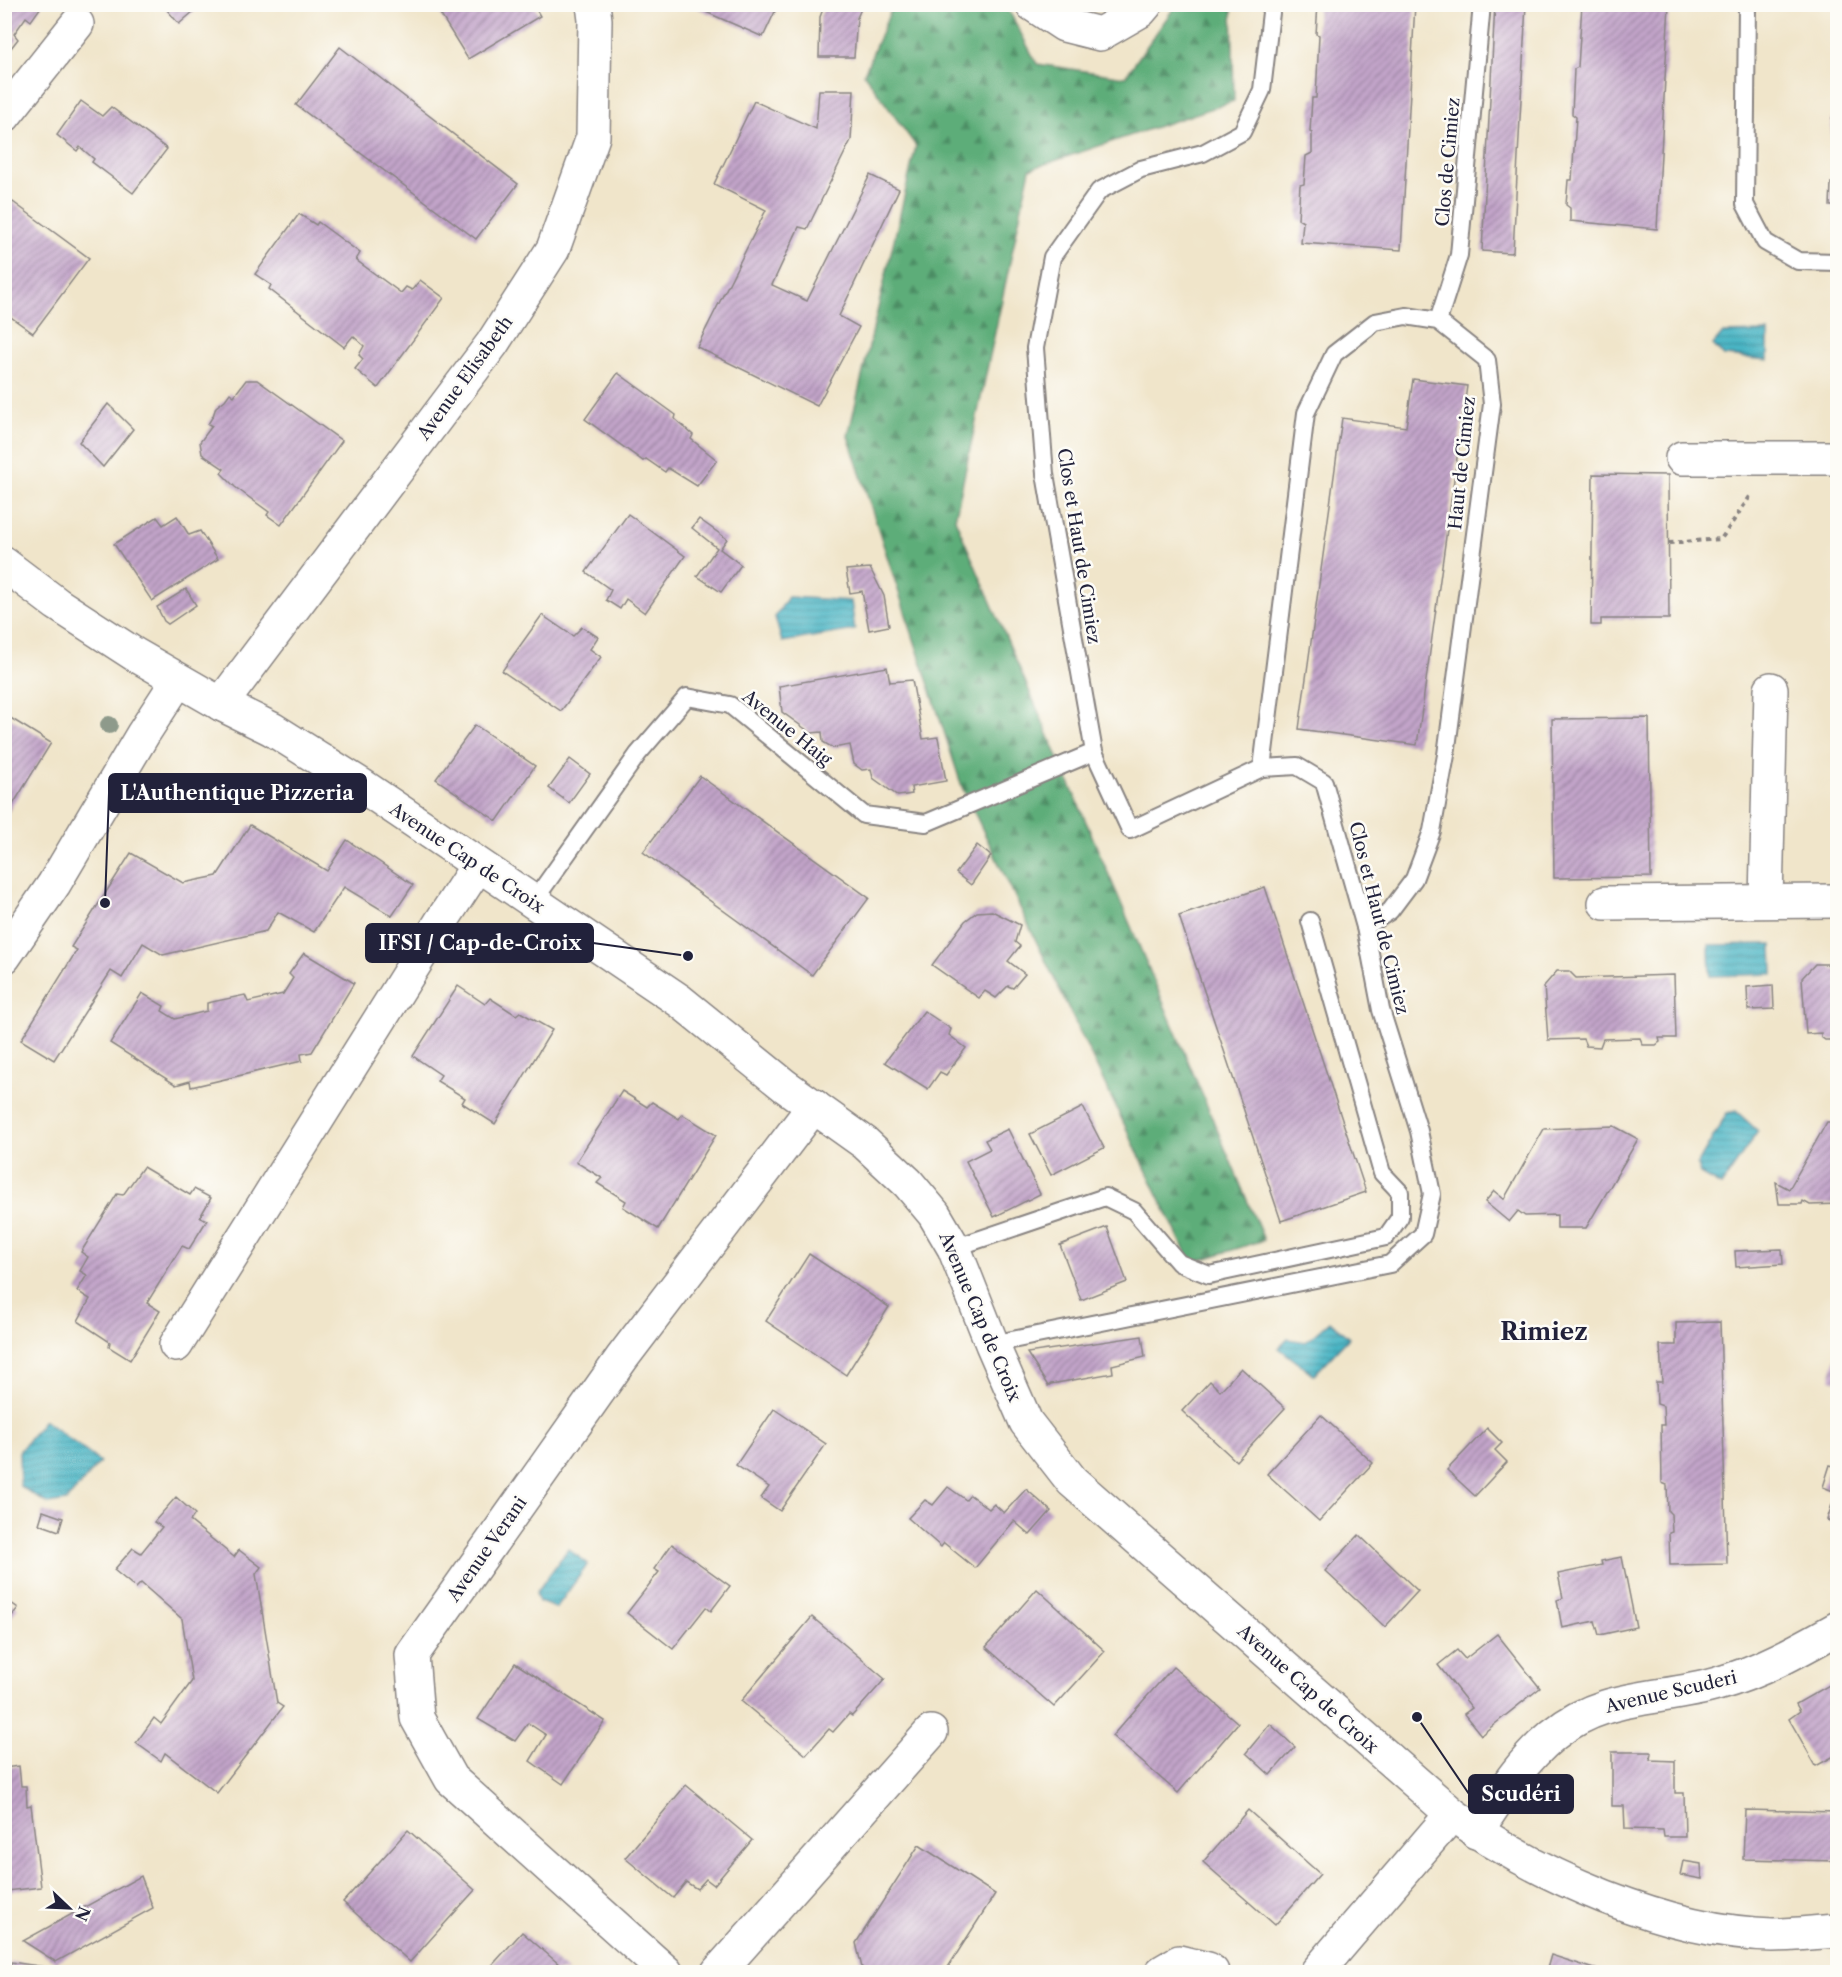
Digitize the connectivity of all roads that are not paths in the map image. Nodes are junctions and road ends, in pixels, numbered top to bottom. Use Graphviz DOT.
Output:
graph roads {
  1 [pos="593,4"];
  2 [pos="1032,4"];
  3 [pos="1146,4"];
  4 [pos="1272,4"];
  5 [pos="1482,4"];
  6 [pos="1747,4"];
  7 [pos="77,24"];
  8 [pos="4,116"];
  9 [pos="1838,262"];
  10 [pos="1438,321"];
  11 [pos="1682,458"];
  12 [pos="1838,458"];
  13 [pos="4,564"];
  14 [pos="178,680"];
  15 [pos="1771,689"];
  16 [pos="221,704"];
  17 [pos="1094,752"];
  18 [pos="1262,768"];
  19 [pos="478,866"];
  20 [pos="1766,901"];
  21 [pos="1838,901"];
  22 [pos="533,902"];
  23 [pos="1605,903"];
  24 [pos="1310,921"];
  25 [pos="1365,927"];
  26 [pos="4,957"];
  27 [pos="814,1106"];
  28 [pos="954,1248"];
  29 [pos="992,1344"];
  30 [pos="176,1345"];
  31 [pos="1838,1628"];
  32 [pos="931,1732"];
  33 [pos="1464,1823"];
  34 [pos="1838,1931"];
  35 [pos="666,1972"];
  36 [pos="718,1972"];
  37 [pos="1162,1972"];
  38 [pos="1212,1972"];
  39 [pos="1317,1972"];
  1 -- 16 [label="street, Avenue Elisabeth"];
  2 -- 3 [label="street"];
  4 -- 17 [label="lane, Clos et Haut de Cimiez"];
  5 -- 10 [label="lane, Clos de Cimiez"];
  6 -- 9 [label="lane"];
  7 -- 8 [label="street"];
  10 -- 18 [label="lane, Haut de Cimiez"];
  10 -- 25 [label="lane, Haut de Cimiez"];
  11 -- 12 [label="street"];
  13 -- 14 [label="street, Avenue Cap de Croix"];
  14 -- 16 [label="street, Avenue Cap de Croix"];
  14 -- 26 [label="street"];
  15 -- 20 [label="street"];
  16 -- 19 [label="street, Avenue Cap de Croix"];
  17 -- 18 [label="lane, Clos et Haut de Cimiez"];
  17 -- 22 [label="lane, Avenue Haig"];
  18 -- 25 [label="lane, Clos et Haut de Cimiez"];
  19 -- 22 [label="street, Avenue Cap de Croix"];
  19 -- 30 [label="street"];
  20 -- 21 [label="street"];
  20 -- 23 [label="street"];
  22 -- 27 [label="street, Avenue Cap de Croix"];
  24 -- 28 [label="lane"];
  25 -- 29 [label="lane, Clos et Haut de Cimiez"];
  27 -- 28 [label="street, Avenue Cap de Croix"];
  27 -- 35 [label="street, Avenue Verani"];
  28 -- 29 [label="street, Avenue Cap de Croix"];
  29 -- 33 [label="street, Avenue Cap de Croix"];
  31 -- 33 [label="street, Avenue Scuderi"];
  32 -- 36 [label="street"];
  33 -- 34 [label="street, Avenue Cap de Croix"];
  33 -- 39 [label="street, Avenue Scuderi"];
  37 -- 38 [label="street"];
}
